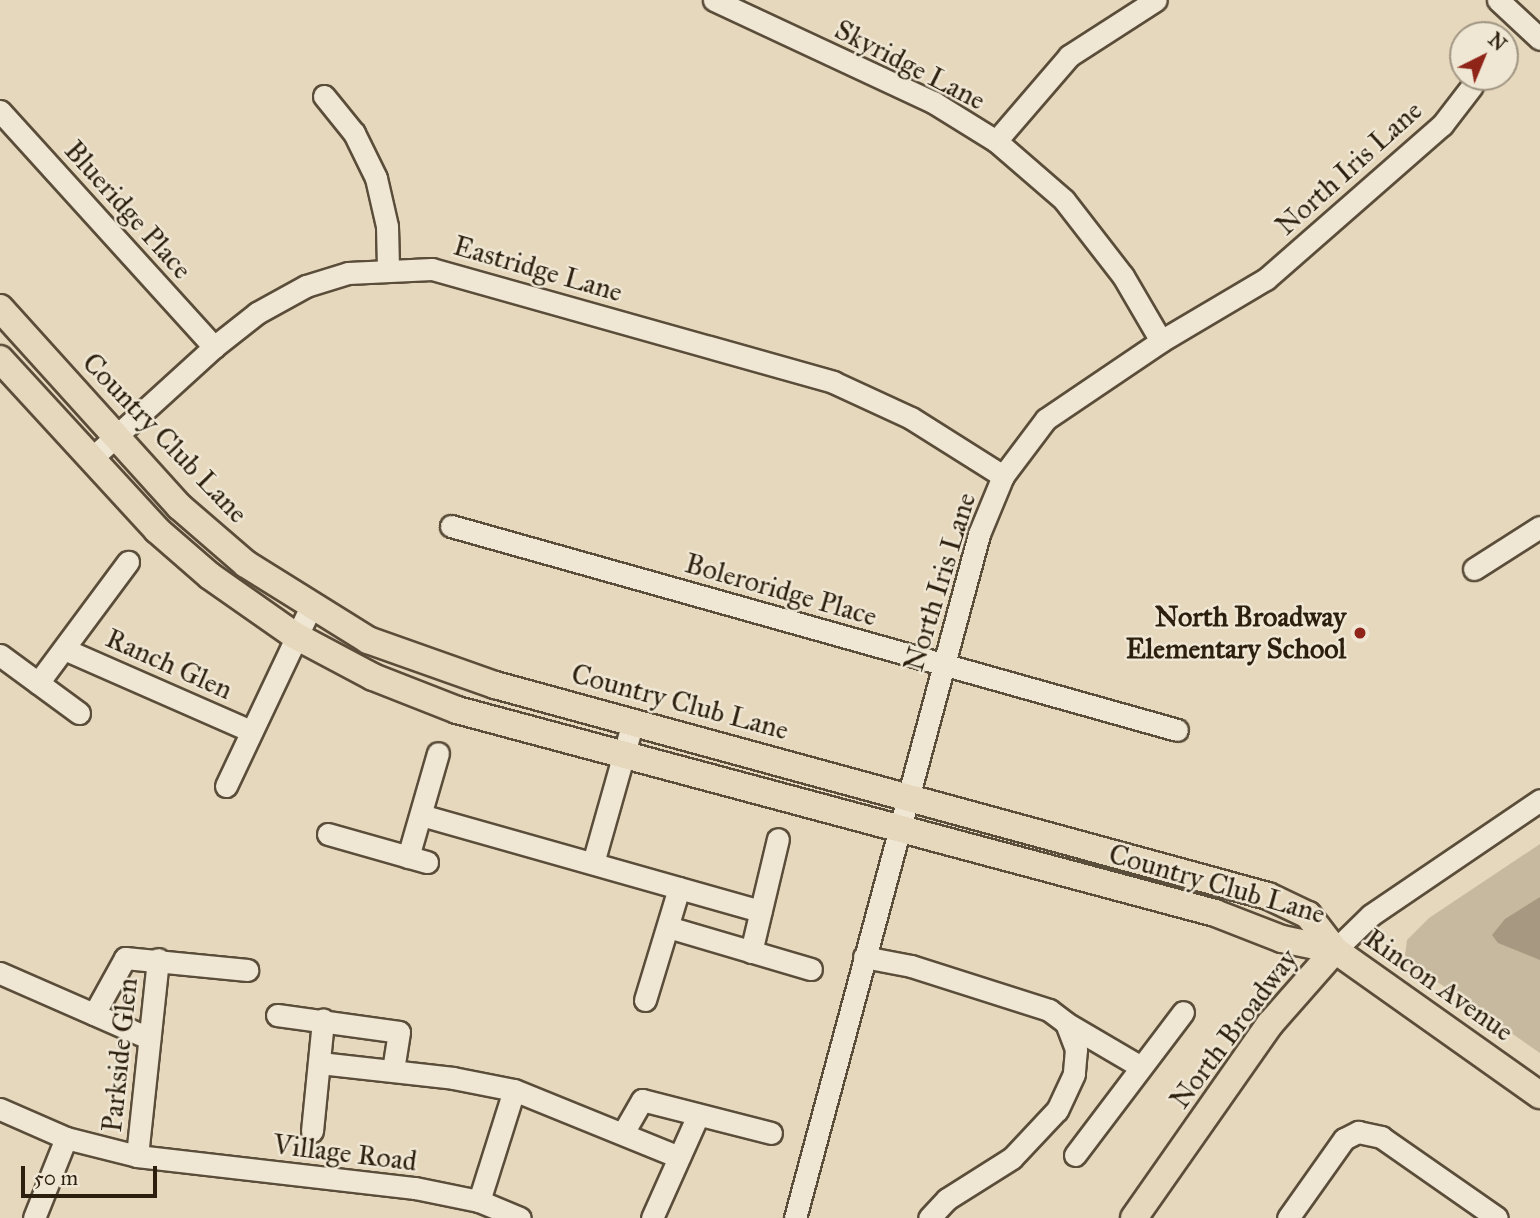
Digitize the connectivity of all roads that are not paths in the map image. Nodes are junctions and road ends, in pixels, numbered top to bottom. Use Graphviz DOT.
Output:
graph roads {
  1 [pos="714,0"];
  2 [pos="1156,0"];
  3 [pos="1498,0"];
  4 [pos="739,5"];
  5 [pos="1540,39"];
  6 [pos="1468,91"];
  7 [pos="324,96"];
  8 [pos="0,111"];
  9 [pos="996,141"];
  10 [pos="388,268"];
  11 [pos="0,308"];
  12 [pos="1161,341"];
  13 [pos="214,347"];
  14 [pos="0,359"];
  15 [pos="115,438"];
  16 [pos="90,459"];
  17 [pos="1003,476"];
  18 [pos="451,526"];
  19 [pos="1540,527"];
  20 [pos="128,562"];
  21 [pos="1474,569"];
  22 [pos="310,608"];
  23 [pos="294,635"];
  24 [pos="64,649"];
  25 [pos="0,655"];
  26 [pos="943,666"];
  27 [pos="38,683"];
  28 [pos="79,713"];
  29 [pos="633,722"];
  30 [pos="1177,730"];
  31 [pos="251,731"];
  32 [pos="438,753"];
  33 [pos="624,756"];
  34 [pos="226,786"];
  35 [pos="908,796"];
  36 [pos="1540,800"];
  37 [pos="421,815"];
  38 [pos="900,828"];
  39 [pos="328,835"];
  40 [pos="778,839"];
  41 [pos="593,863"];
  42 [pos="679,888"];
  43 [pos="761,911"];
  44 [pos="668,927"];
  45 [pos="1335,950"];
  46 [pos="751,952"];
  47 [pos="864,957"];
  48 [pos="158,960"];
  49 [pos="811,969"];
  50 [pos="247,970"];
  51 [pos="0,973"];
  52 [pos="645,1000"];
  53 [pos="1183,1012"];
  54 [pos="94,1014"];
  55 [pos="277,1015"];
  56 [pos="323,1020"];
  57 [pos="1066,1023"];
  58 [pos="149,1038"];
  59 [pos="320,1063"];
  60 [pos="1142,1067"];
  61 [pos="393,1070"];
  62 [pos="514,1090"];
  63 [pos="1540,1095"];
  64 [pos="0,1109"];
  65 [pos="698,1115"];
  66 [pos="312,1131"];
  67 [pos="623,1133"];
  68 [pos="771,1133"];
  69 [pos="66,1138"];
  70 [pos="1075,1155"];
  71 [pos="137,1156"];
  72 [pos="679,1157"];
  73 [pos="479,1201"];
  74 [pos="34,1218"];
  75 [pos="520,1218"];
  76 [pos="652,1218"];
  77 [pos="795,1218"];
  78 [pos="929,1218"];
  79 [pos="1134,1218"];
  80 [pos="1288,1218"];
  81 [pos="1497,1218"];
  1 -- 4 [label="street, Skyridge Lane"];
  2 -- 9 [label="street"];
  3 -- 5 [label="street"];
  4 -- 9 [label="street, Skyridge Lane"];
  6 -- 12 [label="street, North Iris Lane"];
  7 -- 10 [label="street"];
  8 -- 13 [label="street, Blueridge Place"];
  9 -- 12 [label="street, Skyridge Lane"];
  10 -- 13 [label="street, Eastridge Lane"];
  10 -- 17 [label="street, Eastridge Lane"];
  11 -- 15 [label="main road, Country Club Lane"];
  12 -- 17 [label="street, North Iris Lane"];
  13 -- 15 [label="street, Eastridge Lane"];
  14 -- 16 [label="main road, Country Club Lane"];
  15 -- 16 [label="street, Eastridge Lane"];
  15 -- 22 [label="main road, Country Club Lane"];
  16 -- 23 [label="main road, Country Club Lane"];
  17 -- 26 [label="street, North Iris Lane"];
  18 -- 26 [label="street, Boleroridge Place"];
  19 -- 21 [label="street"];
  20 -- 24 [label="street"];
  22 -- 23 [label="street, Ranch Glen"];
  22 -- 29 [label="main road, Country Club Lane"];
  23 -- 31 [label="street, Ranch Glen"];
  23 -- 33 [label="main road, Country Club Lane"];
  24 -- 27 [label="street"];
  24 -- 31 [label="street, Ranch Glen"];
  25 -- 27 [label="street"];
  26 -- 30 [label="street, Boleroridge Place"];
  26 -- 35 [label="street, North Iris Lane"];
  27 -- 28 [label="street"];
  29 -- 33 [label="street"];
  29 -- 35 [label="main road, Country Club Lane"];
  31 -- 34 [label="street, Ranch Glen"];
  32 -- 37 [label="street"];
  33 -- 38 [label="main road, Country Club Lane"];
  33 -- 41 [label="street"];
  35 -- 38 [label="street, North Iris Lane"];
  35 -- 45 [label="main road, Country Club Lane"];
  36 -- 45 [label="street, North Broadway"];
  37 -- 39 [label="street"];
  37 -- 41 [label="street"];
  38 -- 45 [label="main road, Country Club Lane"];
  38 -- 47 [label="street, North Iris Lane"];
  40 -- 43 [label="street"];
  41 -- 42 [label="street"];
  42 -- 43 [label="street"];
  42 -- 44 [label="street"];
  43 -- 46 [label="street"];
  44 -- 46 [label="street"];
  44 -- 52 [label="street"];
  45 -- 63 [label="main road, Rincon Avenue"];
  45 -- 79 [label="main road, North Broadway"];
  46 -- 49 [label="street"];
  47 -- 57 [label="street"];
  47 -- 77 [label="street, North Iris Lane"];
  48 -- 50 [label="street"];
  48 -- 54 [label="street"];
  48 -- 58 [label="street, Parkside Glen"];
  51 -- 54 [label="street"];
  53 -- 60 [label="street"];
  54 -- 58 [label="street"];
  55 -- 56 [label="street"];
  56 -- 59 [label="street"];
  56 -- 61 [label="street"];
  57 -- 60 [label="street"];
  57 -- 78 [label="street"];
  58 -- 71 [label="street, Parkside Glen"];
  59 -- 61 [label="street"];
  59 -- 66 [label="street"];
  60 -- 70 [label="street"];
  61 -- 62 [label="street"];
  62 -- 67 [label="street"];
  62 -- 73 [label="street"];
  64 -- 69 [label="street, Village Road"];
  65 -- 67 [label="street"];
  65 -- 68 [label="street"];
  65 -- 72 [label="street"];
  67 -- 72 [label="street"];
  69 -- 71 [label="street, Village Road"];
  69 -- 74 [label="street"];
  71 -- 73 [label="street, Village Road"];
  72 -- 76 [label="street"];
  73 -- 75 [label="street, Village Road"];
  80 -- 81 [label="street"];
}
